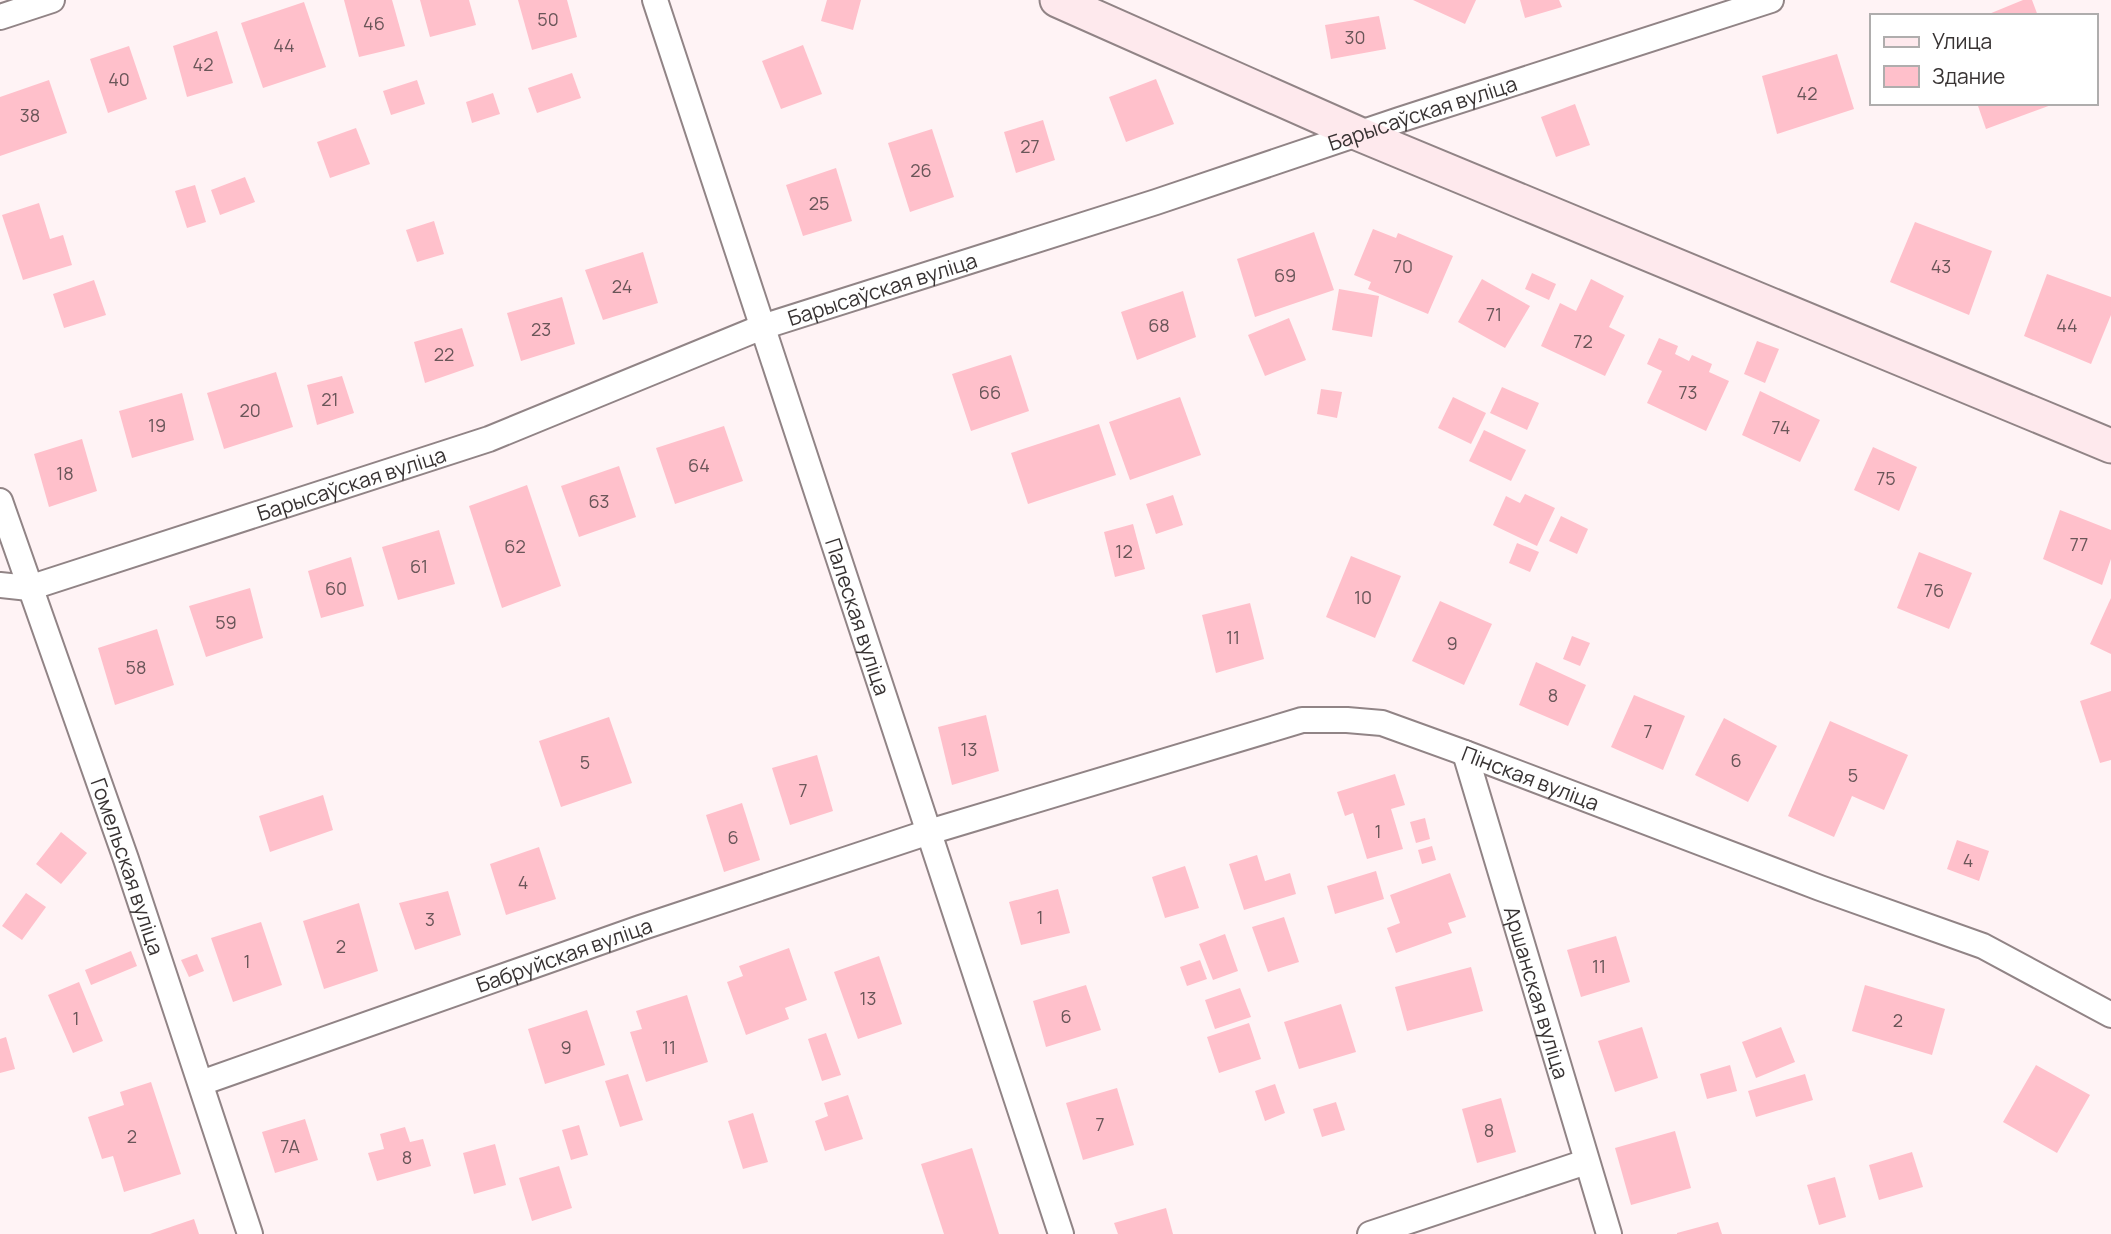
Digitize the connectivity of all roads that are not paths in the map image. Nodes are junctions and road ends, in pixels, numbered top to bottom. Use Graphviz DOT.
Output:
graph roads {
  1 [pos="52,0"];
  2 [pos="655,0"];
  3 [pos="1057,0"];
  4 [pos="1771,0"];
  5 [pos="0,17"];
  6 [pos="1359,134"];
  7 [pos="762,327"];
  8 [pos="2111,446"];
  9 [pos="0,502"];
  10 [pos="5,534"];
  11 [pos="0,585"];
  12 [pos="29,588"];
  13 [pos="1465,753"];
  14 [pos="929,832"];
  15 [pos="2111,1015"];
  16 [pos="201,1083"];
  17 [pos="1586,1162"];
  18 [pos="250,1234"];
  19 [pos="1061,1234"];
  20 [pos="1370,1234"];
  21 [pos="1609,1234"];
  1 -- 5 [label="street"];
  2 -- 7 [label="street, Палеская вуліца"];
  3 -- 6 [label="main road"];
  4 -- 6 [label="street, Барысаўская вуліца"];
  6 -- 7 [label="street, Барысаўская вуліца"];
  6 -- 8 [label="main road"];
  7 -- 12 [label="street, Барысаўская вуліца"];
  7 -- 14 [label="street, Палеская вуліца"];
  9 -- 10 [label="street, Гомельская вуліца"];
  10 -- 12 [label="street, Гомельская вуліца"];
  11 -- 12 [label="street, Барысаўская вуліца"];
  12 -- 16 [label="street, Гомельская вуліца"];
  13 -- 14 [label="street, Пінская вуліца"];
  13 -- 15 [label="street, Пінская вуліца"];
  13 -- 17 [label="street, Аршанская вуліца"];
  14 -- 16 [label="street, Бабруйская вуліца"];
  14 -- 19 [label="street, Палеская вуліца"];
  16 -- 18 [label="street, Гомельская вуліца"];
  17 -- 20 [label="street"];
  17 -- 21 [label="street, Аршанская вуліца"];
}
